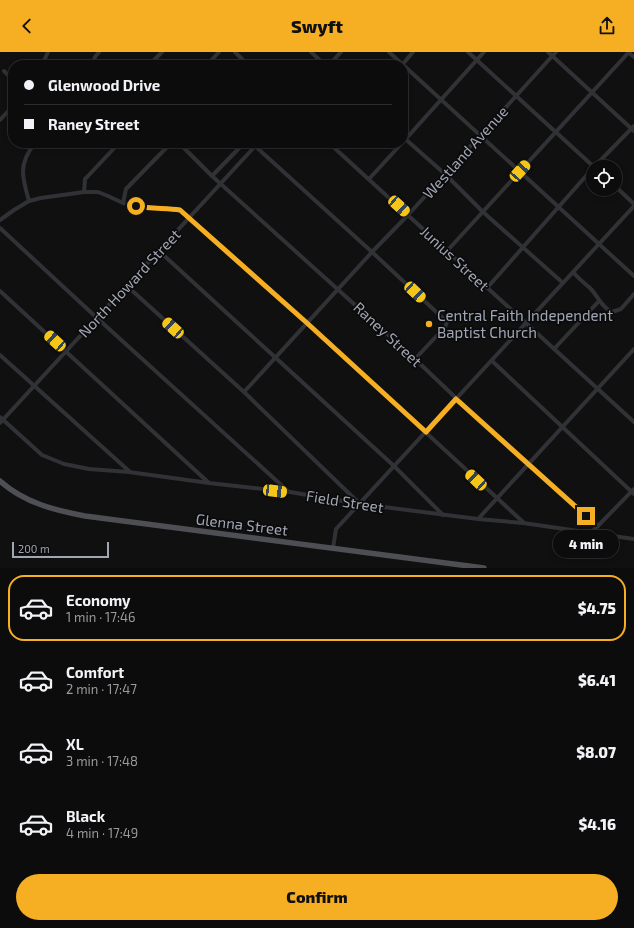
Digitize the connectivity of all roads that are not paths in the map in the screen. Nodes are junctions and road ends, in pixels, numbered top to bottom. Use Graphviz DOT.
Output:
graph roads {
  1 [pos="162,52"];
  2 [pos="219,52"];
  3 [pos="235,52"];
  4 [pos="311,52"];
  5 [pos="341,52"];
  6 [pos="389,52"];
  7 [pos="413,52"];
  8 [pos="468,52"];
  9 [pos="484,52"];
  10 [pos="548,52"];
  11 [pos="556,52"];
  12 [pos="629,52"];
  13 [pos="552,56"];
  14 [pos="634,57"];
  15 [pos="154,60"];
  16 [pos="212,60"];
  17 [pos="243,60"];
  18 [pos="320,60"];
  19 [pos="334,60"];
  20 [pos="397,60"];
  21 [pos="406,60"];
  22 [pos="476,60"];
  23 [pos="408,70"];
  24 [pos="4,71"];
  25 [pos="8,75"];
  26 [pos="592,93"];
  27 [pos="516,97"];
  28 [pos="441,99"];
  29 [pos="8,111"];
  30 [pos="0,120"];
  31 [pos="633,129"];
  32 [pos="556,132"];
  33 [pos="480,135"];
  34 [pos="408,136"];
  35 [pos="408,144"];
  36 [pos="30,148"];
  37 [pos="114,148"];
  38 [pos="166,148"];
  39 [pos="184,148"];
  40 [pos="239,148"];
  41 [pos="253,148"];
  42 [pos="259,148"];
  43 [pos="335,148"];
  44 [pos="398,148"];
  45 [pos="586,160"];
  46 [pos="601,160"];
  47 [pos="520,171"];
  48 [pos="444,174"];
  49 [pos="212,176"];
  50 [pos="586,176"];
  51 [pos="369,179"];
  52 [pos="221,183"];
  53 [pos="84,192"];
  54 [pos="622,193"];
  55 [pos="29,201"];
  56 [pos="123,203"];
  57 [pos="634,205"];
  58 [pos="559,206"];
  59 [pos="483,212"];
  60 [pos="408,215"];
  61 [pos="189,218"];
  62 [pos="0,220"];
  63 [pos="0,228"];
  64 [pos="599,244"];
  65 [pos="523,246"];
  66 [pos="159,251"];
  67 [pos="447,251"];
  68 [pos="372,252"];
  69 [pos="573,272"];
  70 [pos="634,276"];
  71 [pos="563,283"];
  72 [pos="127,286"];
  73 [pos="487,288"];
  74 [pos="339,289"];
  75 [pos="0,291"];
  76 [pos="634,294"];
  77 [pos="599,301"];
  78 [pos="97,318"];
  79 [pos="307,323"];
  80 [pos="526,324"];
  81 [pos="554,349"];
  82 [pos="634,349"];
  83 [pos="66,351"];
  84 [pos="0,355"];
  85 [pos="276,358"];
  86 [pos="415,359"];
  87 [pos="492,361"];
  88 [pos="34,387"];
  89 [pos="598,389"];
  90 [pos="244,392"];
  91 [pos="456,399"];
  92 [pos="1,420"];
  93 [pos="634,422"];
  94 [pos="563,426"];
  95 [pos="426,432"];
  96 [pos="529,464"];
  97 [pos="394,466"];
  98 [pos="129,472"];
  99 [pos="2,483"];
  100 [pos="209,483"];
  101 [pos="290,492"];
  102 [pos="633,492"];
  103 [pos="497,499"];
  104 [pos="360,504"];
  105 [pos="443,515"];
  106 [pos="478,519"];
  107 [pos="523,523"];
  108 [pos="598,526"];
  109 [pos="592,532"];
  110 [pos="634,539"];
  111 [pos="333,548"];
  112 [pos="484,568"];
  1 -- 15 [label="street"];
  2 -- 16 [label="street"];
  3 -- 17 [label="street"];
  4 -- 18 [label="street"];
  5 -- 19 [label="street"];
  6 -- 20 [label="street"];
  7 -- 21 [label="street"];
  8 -- 22 [label="street"];
  9 -- 22 [label="street"];
  10 -- 13 [label="street"];
  11 -- 13 [label="street, Westland Avenue"];
  12 -- 14 [label="street"];
  12 -- 26 [label="street"];
  13 -- 26 [label="street"];
  13 -- 27 [label="street, Westland Avenue"];
  22 -- 27 [label="street"];
  22 -- 28 [label="street"];
  23 -- 28 [label="street"];
  24 -- 25 [label="street"];
  26 -- 31 [label="street"];
  26 -- 32 [label="street"];
  27 -- 32 [label="street"];
  27 -- 33 [label="street, Westland Avenue"];
  28 -- 33 [label="street"];
  28 -- 34 [label="street"];
  29 -- 30 [label="street"];
  31 -- 46 [label="street"];
  32 -- 45 [label="street"];
  32 -- 47 [label="street"];
  33 -- 47 [label="street"];
  33 -- 48 [label="street, Westland Avenue"];
  35 -- 48 [label="street"];
  36 -- 55 [label="street"];
  37 -- 53 [label="street"];
  38 -- 56 [label="street"];
  39 -- 49 [label="street, Raney Street"];
  40 -- 49 [label="street"];
  41 -- 52 [label="street, North Howard Street"];
  42 -- 68 [label="street"];
  43 -- 51 [label="street, Junius Street"];
  44 -- 51 [label="street"];
  47 -- 58 [label="street"];
  47 -- 59 [label="street"];
  48 -- 59 [label="street"];
  48 -- 60 [label="street, Westland Avenue"];
  49 -- 52 [label="street, Raney Street"];
  50 -- 58 [label="street"];
  51 -- 60 [label="street, Junius Street"];
  52 -- 61 [label="street, North Howard Street"];
  52 -- 74 [label="street, Raney Street"];
  53 -- 55 [label="street"];
  53 -- 56 [label="street"];
  54 -- 57 [label="street"];
  55 -- 62 [label="street"];
  56 -- 61 [label="street"];
  57 -- 64 [label="street"];
  58 -- 64 [label="street"];
  58 -- 65 [label="street"];
  59 -- 65 [label="street"];
  59 -- 67 [label="street"];
  60 -- 67 [label="street, Junius Street"];
  60 -- 68 [label="street, Westland Avenue"];
  61 -- 66 [label="street, North Howard Street"];
  61 -- 79 [label="street"];
  63 -- 78 [label="street"];
  64 -- 69 [label="street"];
  64 -- 70 [label="street"];
  65 -- 71 [label="street"];
  65 -- 73 [label="street"];
  66 -- 72 [label="street, North Howard Street"];
  66 -- 85 [label="street"];
  67 -- 73 [label="street, Junius Street"];
  68 -- 74 [label="street, Westland Avenue"];
  68 -- 86 [label="street"];
  69 -- 71 [label="street"];
  69 -- 77 [label="street"];
  71 -- 80 [label="street"];
  72 -- 78 [label="street, North Howard Street"];
  72 -- 90 [label="street"];
  73 -- 80 [label="street, Junius Street"];
  74 -- 79 [label="street, Westland Avenue"];
  74 -- 86 [label="street, Raney Street"];
  75 -- 83 [label="street"];
  76 -- 77 [label="street"];
  77 -- 81 [label="street"];
  78 -- 83 [label="street, North Howard Street"];
  78 -- 101 [label="street"];
  79 -- 85 [label="street, Westland Avenue"];
  79 -- 95 [label="street"];
  80 -- 81 [label="street, Junius Street"];
  80 -- 87 [label="street"];
  81 -- 89 [label="street, Junius Street"];
  82 -- 89 [label="street"];
  83 -- 88 [label="street, North Howard Street"];
  83 -- 100 [label="street"];
  84 -- 88 [label="street"];
  85 -- 90 [label="street, Westland Avenue"];
  85 -- 97 [label="street"];
  86 -- 91 [label="street, Raney Street"];
  87 -- 91 [label="street"];
  87 -- 94 [label="street"];
  88 -- 92 [label="street, North Howard Street"];
  88 -- 98 [label="street"];
  89 -- 93 [label="street, Junius Street"];
  89 -- 94 [label="street"];
  90 -- 104 [label="street"];
  91 -- 95 [label="street"];
  91 -- 96 [label="street, Raney Street"];
  92 -- 98 [label="street, Field Street"];
  94 -- 96 [label="street"];
  94 -- 102 [label="street"];
  95 -- 97 [label="street"];
  95 -- 103 [label="street"];
  96 -- 103 [label="street"];
  96 -- 108 [label="street, Raney Street"];
  97 -- 104 [label="street"];
  97 -- 105 [label="street"];
  98 -- 100 [label="street, Field Street"];
  99 -- 111 [label="main road, Glenna Street"];
  100 -- 101 [label="street, Field Street"];
  101 -- 104 [label="street, Field Street"];
  102 -- 108 [label="street"];
  103 -- 106 [label="street"];
  103 -- 107 [label="street"];
  104 -- 105 [label="street, Field Street"];
  104 -- 111 [label="street"];
  105 -- 106 [label="street, Field Street"];
  106 -- 107 [label="street, Field Street"];
  107 -- 109 [label="street, Field Street"];
  108 -- 109 [label="street"];
  109 -- 110 [label="street, Field Street"];
  111 -- 112 [label="main road, Glenna Street"];
}
